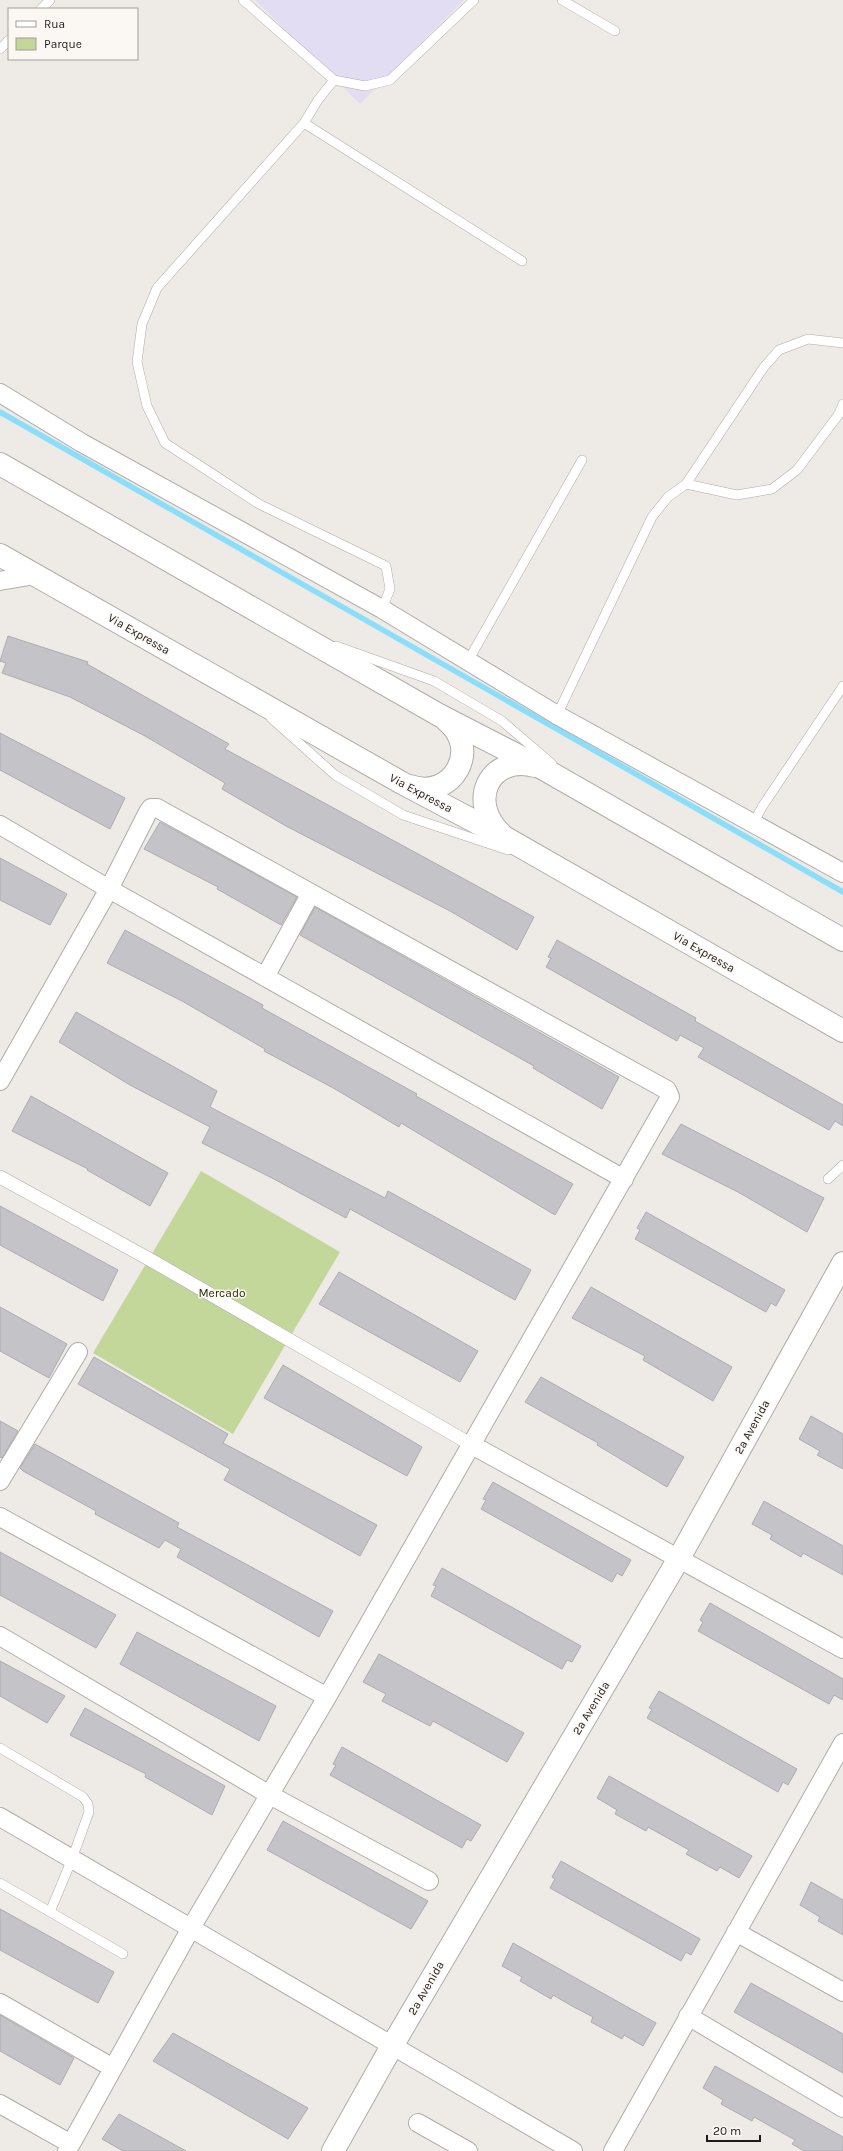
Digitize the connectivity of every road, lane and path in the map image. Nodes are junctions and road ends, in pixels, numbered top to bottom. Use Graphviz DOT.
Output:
graph roads {
  1 [pos="50,0"];
  2 [pos="243,0"];
  3 [pos="474,0"];
  4 [pos="562,0"];
  5 [pos="42,8"];
  6 [pos="616,31"];
  7 [pos="8,41"];
  8 [pos="0,49"];
  9 [pos="334,80"];
  10 [pos="304,123"];
  11 [pos="522,261"];
  12 [pos="843,343"];
  13 [pos="0,393"];
  14 [pos="843,404"];
  15 [pos="582,460"];
  16 [pos="0,464"];
  17 [pos="686,484"];
  18 [pos="0,555"];
  19 [pos="35,575"];
  20 [pos="0,582"];
  21 [pos="382,609"];
  22 [pos="288,628"];
  23 [pos="468,661"];
  24 [pos="843,686"];
  25 [pos="243,693"];
  26 [pos="439,715"];
  27 [pos="557,715"];
  28 [pos="542,768"];
  29 [pos="402,783"];
  30 [pos="590,796"];
  31 [pos="753,824"];
  32 [pos="0,825"];
  33 [pos="504,837"];
  34 [pos="549,863"];
  35 [pos="843,873"];
  36 [pos="109,889"];
  37 [pos="311,893"];
  38 [pos="843,940"];
  39 [pos="265,977"];
  40 [pos="843,1031"];
  41 [pos="0,1081"];
  42 [pos="843,1165"];
  43 [pos="0,1177"];
  44 [pos="624,1179"];
  45 [pos="828,1179"];
  46 [pos="843,1263"];
  47 [pos="78,1352"];
  48 [pos="472,1445"];
  49 [pos="0,1481"];
  50 [pos="0,1517"];
  51 [pos="678,1560"];
  52 [pos="0,1636"];
  53 [pos="843,1649"];
  54 [pos="327,1697"];
  55 [pos="843,1743"];
  56 [pos="0,1748"];
  57 [pos="268,1794"];
  58 [pos="0,1817"];
  59 [pos="72,1859"];
  60 [pos="429,1881"];
  61 [pos="0,1883"];
  62 [pos="50,1912"];
  63 [pos="191,1928"];
  64 [pos="736,1932"];
  65 [pos="123,1954"];
  66 [pos="843,1992"];
  67 [pos="0,2003"];
  68 [pos="688,2016"];
  69 [pos="392,2046"];
  70 [pos="113,2068"];
  71 [pos="0,2104"];
  72 [pos="843,2108"];
  73 [pos="418,2123"];
  74 [pos="69,2148"];
  75 [pos="333,2151"];
  76 [pos="468,2151"];
  77 [pos="573,2151"];
  78 [pos="613,2151"];
  1 -- 5 [label="lane"];
  2 -- 9 [label="lane"];
  3 -- 9 [label="lane"];
  4 -- 6 [label="lane"];
  7 -- 8 [label="lane"];
  9 -- 10 [label="lane"];
  10 -- 11 [label="lane"];
  10 -- 21 [label="lane"];
  12 -- 17 [label="lane"];
  13 -- 21 [label="street"];
  14 -- 17 [label="lane"];
  15 -- 23 [label="lane"];
  16 -- 22 [label="main road"];
  17 -- 27 [label="lane"];
  18 -- 19 [label="main road, Via Expressa"];
  19 -- 20 [label="street"];
  19 -- 25 [label="main road, Via Expressa"];
  21 -- 23 [label="street"];
  22 -- 26 [label="main road"];
  22 -- 30 [label="lane"];
  23 -- 27 [label="street"];
  24 -- 31 [label="lane"];
  25 -- 29 [label="main road, Via Expressa"];
  25 -- 34 [label="lane"];
  26 -- 28 [label="main road"];
  26 -- 29 [label="main road"];
  27 -- 31 [label="street"];
  28 -- 30 [label="main road"];
  28 -- 33 [label="main road"];
  29 -- 33 [label="main road, Via Expressa"];
  30 -- 38 [label="main road"];
  31 -- 35 [label="street"];
  32 -- 36 [label="street"];
  33 -- 34 [label="main road, Via Expressa"];
  34 -- 40 [label="main road, Via Expressa"];
  36 -- 37 [label="street"];
  36 -- 39 [label="street"];
  36 -- 41 [label="street"];
  37 -- 39 [label="street"];
  37 -- 44 [label="street"];
  39 -- 44 [label="street"];
  42 -- 45 [label="lane"];
  43 -- 48 [label="street"];
  44 -- 48 [label="street"];
  46 -- 51 [label="main road, 2ª Avenida"];
  47 -- 49 [label="street"];
  48 -- 51 [label="street"];
  48 -- 54 [label="street"];
  50 -- 54 [label="street"];
  51 -- 53 [label="street"];
  51 -- 69 [label="main road, 2ª Avenida"];
  52 -- 57 [label="street"];
  54 -- 57 [label="street"];
  55 -- 64 [label="street"];
  56 -- 59 [label="lane"];
  57 -- 60 [label="street"];
  57 -- 63 [label="street"];
  58 -- 59 [label="street"];
  59 -- 62 [label="lane"];
  59 -- 63 [label="street"];
  61 -- 62 [label="lane"];
  62 -- 65 [label="lane"];
  63 -- 69 [label="street"];
  63 -- 70 [label="street"];
  64 -- 66 [label="street"];
  64 -- 68 [label="street"];
  67 -- 70 [label="street"];
  68 -- 72 [label="street"];
  68 -- 78 [label="street"];
  69 -- 75 [label="main road, 2ª Avenida"];
  69 -- 77 [label="street"];
  70 -- 74 [label="street"];
  71 -- 74 [label="street"];
  73 -- 76 [label="street"];
}
